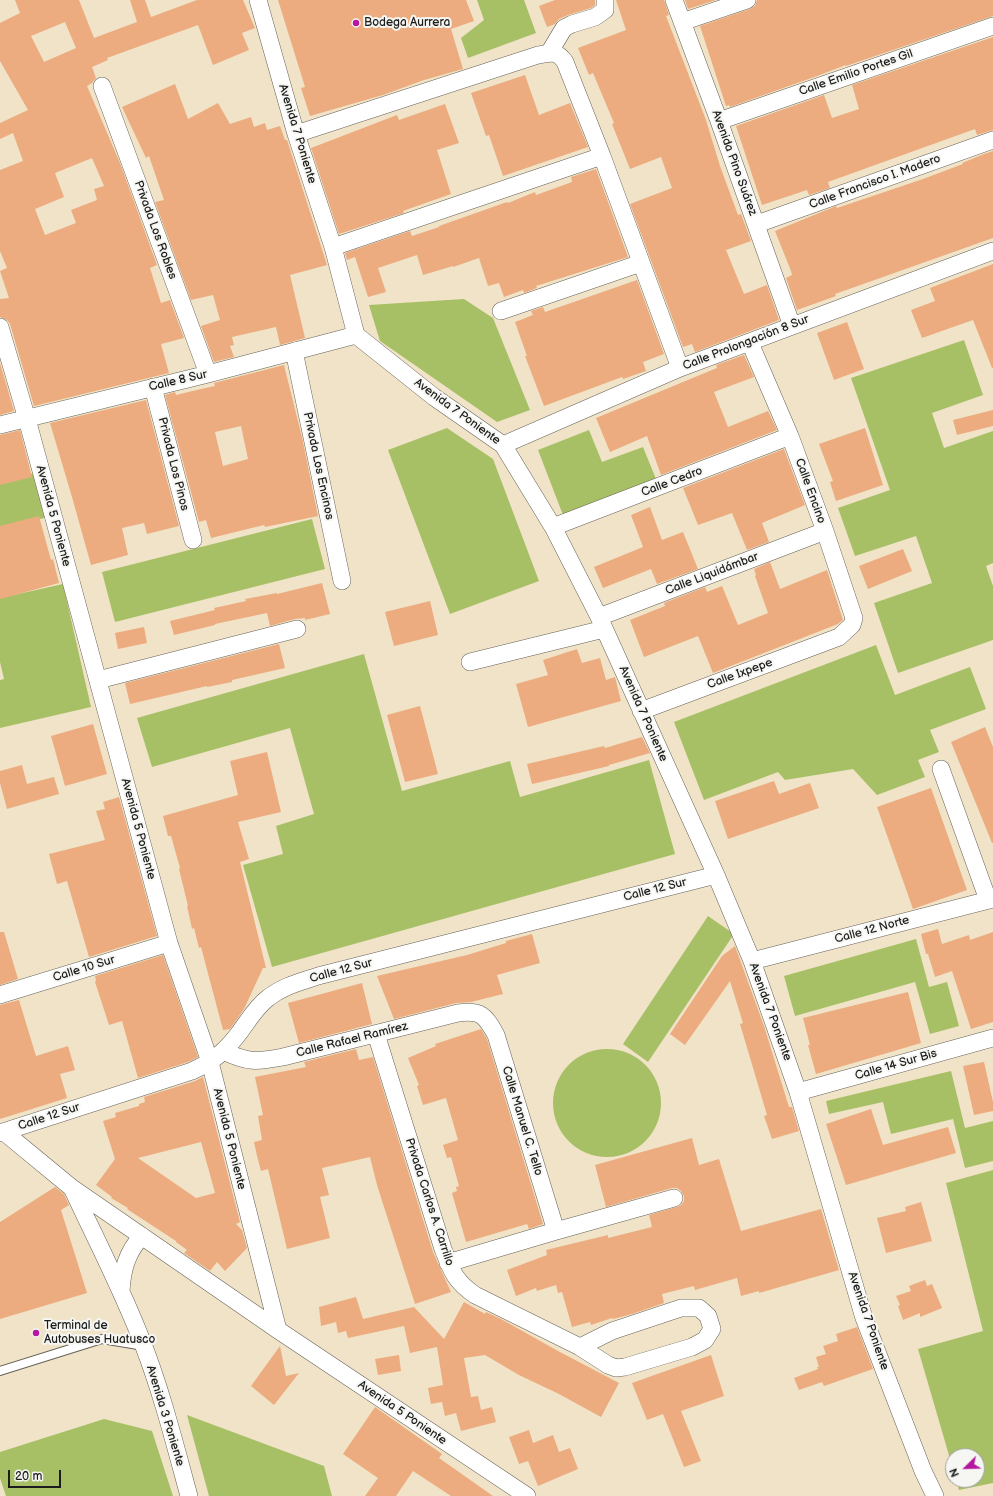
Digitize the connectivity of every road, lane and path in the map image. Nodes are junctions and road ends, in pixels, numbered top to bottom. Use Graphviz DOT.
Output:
graph roads {
  1 [pos="258,0"];
  2 [pos="605,0"];
  3 [pos="674,0"];
  4 [pos="747,0"];
  5 [pos="682,22"];
  6 [pos="993,26"];
  7 [pos="549,53"];
  8 [pos="102,86"];
  9 [pos="719,121"];
  10 [pos="296,134"];
  11 [pos="993,140"];
  12 [pos="602,156"];
  13 [pos="757,224"];
  14 [pos="333,247"];
  15 [pos="993,251"];
  16 [pos="641,262"];
  17 [pos="501,311"];
  18 [pos="0,326"];
  19 [pos="792,326"];
  20 [pos="356,335"];
  21 [pos="750,343"];
  22 [pos="294,351"];
  23 [pos="680,368"];
  24 [pos="208,374"];
  25 [pos="153,387"];
  26 [pos="27,419"];
  27 [pos="0,425"];
  28 [pos="790,436"];
  29 [pos="503,445"];
  30 [pos="553,527"];
  31 [pos="825,531"];
  32 [pos="193,540"];
  33 [pos="342,581"];
  34 [pos="602,623"];
  35 [pos="297,629"];
  36 [pos="839,637"];
  37 [pos="470,662"];
  38 [pos="98,680"];
  39 [pos="640,710"];
  40 [pos="941,769"];
  41 [pos="716,875"];
  42 [pos="991,899"];
  43 [pos="169,943"];
  44 [pos="752,961"];
  45 [pos="0,995"];
  46 [pos="481,1015"];
  47 [pos="376,1034"];
  48 [pos="993,1038"];
  49 [pos="223,1051"];
  50 [pos="210,1062"];
  51 [pos="798,1092"];
  52 [pos="2,1132"];
  53 [pos="72,1188"];
  54 [pos="674,1198"];
  55 [pos="556,1231"];
  56 [pos="142,1236"];
  57 [pos="448,1263"];
  58 [pos="121,1292"];
  59 [pos="278,1330"];
  60 [pos="144,1346"];
  61 [pos="580,1347"];
  62 [pos="0,1371"];
  63 [pos="189,1496"];
  64 [pos="527,1496"];
  65 [pos="935,1496"];
  1 -- 10 [label="street, Avenida 7 Poniente"];
  2 -- 7 [label="street"];
  3 -- 5 [label="street, Avenida Pino Suárez"];
  4 -- 5 [label="street"];
  5 -- 9 [label="street, Avenida Pino Suárez"];
  6 -- 9 [label="street, Calle Emilio Portes Gil"];
  7 -- 10 [label="street"];
  7 -- 12 [label="street"];
  8 -- 24 [label="street, Privada Los Robles"];
  9 -- 13 [label="street, Avenida Pino Suárez"];
  10 -- 14 [label="street, Avenida 7 Poniente"];
  11 -- 13 [label="street, Calle Francisco I. Madero"];
  12 -- 14 [label="street"];
  12 -- 16 [label="street"];
  13 -- 19 [label="street, Avenida Pino Suárez"];
  14 -- 20 [label="street, Avenida 7 Poniente"];
  15 -- 19 [label="street, Calle Prolongación 8 Sur"];
  16 -- 17 [label="street"];
  16 -- 23 [label="street"];
  18 -- 26 [label="street, Avenida 5 Poniente"];
  19 -- 21 [label="street, Calle Prolongación 8 Sur"];
  20 -- 22 [label="street, Calle 8 Sur"];
  20 -- 29 [label="street, Avenida 7 Poniente"];
  21 -- 23 [label="street, Calle Prolongación 8 Sur"];
  21 -- 28 [label="street, Calle Encino"];
  22 -- 24 [label="street, Calle 8 Sur"];
  22 -- 33 [label="street, Privada Los Encinos"];
  23 -- 29 [label="street, Calle Prolongación 8 Sur"];
  24 -- 25 [label="street, Calle 8 Sur"];
  25 -- 26 [label="street, Calle 8 Sur"];
  25 -- 32 [label="street, Privada Los Pinos"];
  26 -- 27 [label="street, Calle 8 Sur"];
  26 -- 38 [label="street, Avenida 5 Poniente"];
  28 -- 30 [label="street, Calle Cedro"];
  28 -- 31 [label="street, Calle Encino"];
  29 -- 30 [label="street, Avenida 7 Poniente"];
  30 -- 34 [label="street, Avenida 7 Poniente"];
  31 -- 34 [label="street, Calle Liquidámbar"];
  31 -- 36 [label="street, Calle Encino"];
  34 -- 37 [label="street, Calle Liquidámbar"];
  34 -- 39 [label="street, Avenida 7 Poniente"];
  35 -- 38 [label="street"];
  36 -- 39 [label="street, Calle Ixpepe"];
  38 -- 43 [label="street, Avenida 5 Poniente"];
  39 -- 41 [label="street, Avenida 7 Poniente"];
  40 -- 42 [label="street"];
  41 -- 44 [label="street, Avenida 7 Poniente"];
  41 -- 49 [label="street, Calle 12 Sur"];
  42 -- 44 [label="street, Calle 12 Norte"];
  43 -- 45 [label="street, Calle 10 Sur"];
  43 -- 50 [label="street, Avenida 5 Poniente"];
  44 -- 51 [label="street, Avenida 7 Poniente"];
  46 -- 47 [label="street, Calle Rafael Ramírez"];
  46 -- 55 [label="street, Calle Manuel C. Tello"];
  47 -- 49 [label="street, Calle Rafael Ramírez"];
  47 -- 57 [label="street, Privada Carlos A. Carrillo"];
  48 -- 51 [label="street, Calle 14 Sur Bis"];
  49 -- 50 [label="street, Calle 12 Sur"];
  50 -- 52 [label="street, Calle 12 Sur"];
  50 -- 59 [label="street, Avenida 5 Poniente"];
  51 -- 65 [label="street, Avenida 7 Poniente"];
  52 -- 53 [label="street, Avenida 5 Poniente"];
  53 -- 56 [label="street, Avenida 5 Poniente"];
  53 -- 58 [label="street, Avenida 3 Poniente"];
  54 -- 55 [label="street"];
  55 -- 57 [label="street"];
  56 -- 58 [label="street, Avenida 3 Poniente"];
  56 -- 59 [label="street, Avenida 5 Poniente"];
  57 -- 61 [label="street, Privada Carlos A. Carrillo"];
  58 -- 60 [label="street, Avenida 3 Poniente"];
  59 -- 64 [label="street, Avenida 5 Poniente"];
  60 -- 62 [label="lane"];
  60 -- 63 [label="street, Avenida 3 Poniente"];
  61 -- 61 [label="street, Privada Carlos A. Carrillo"];
}
